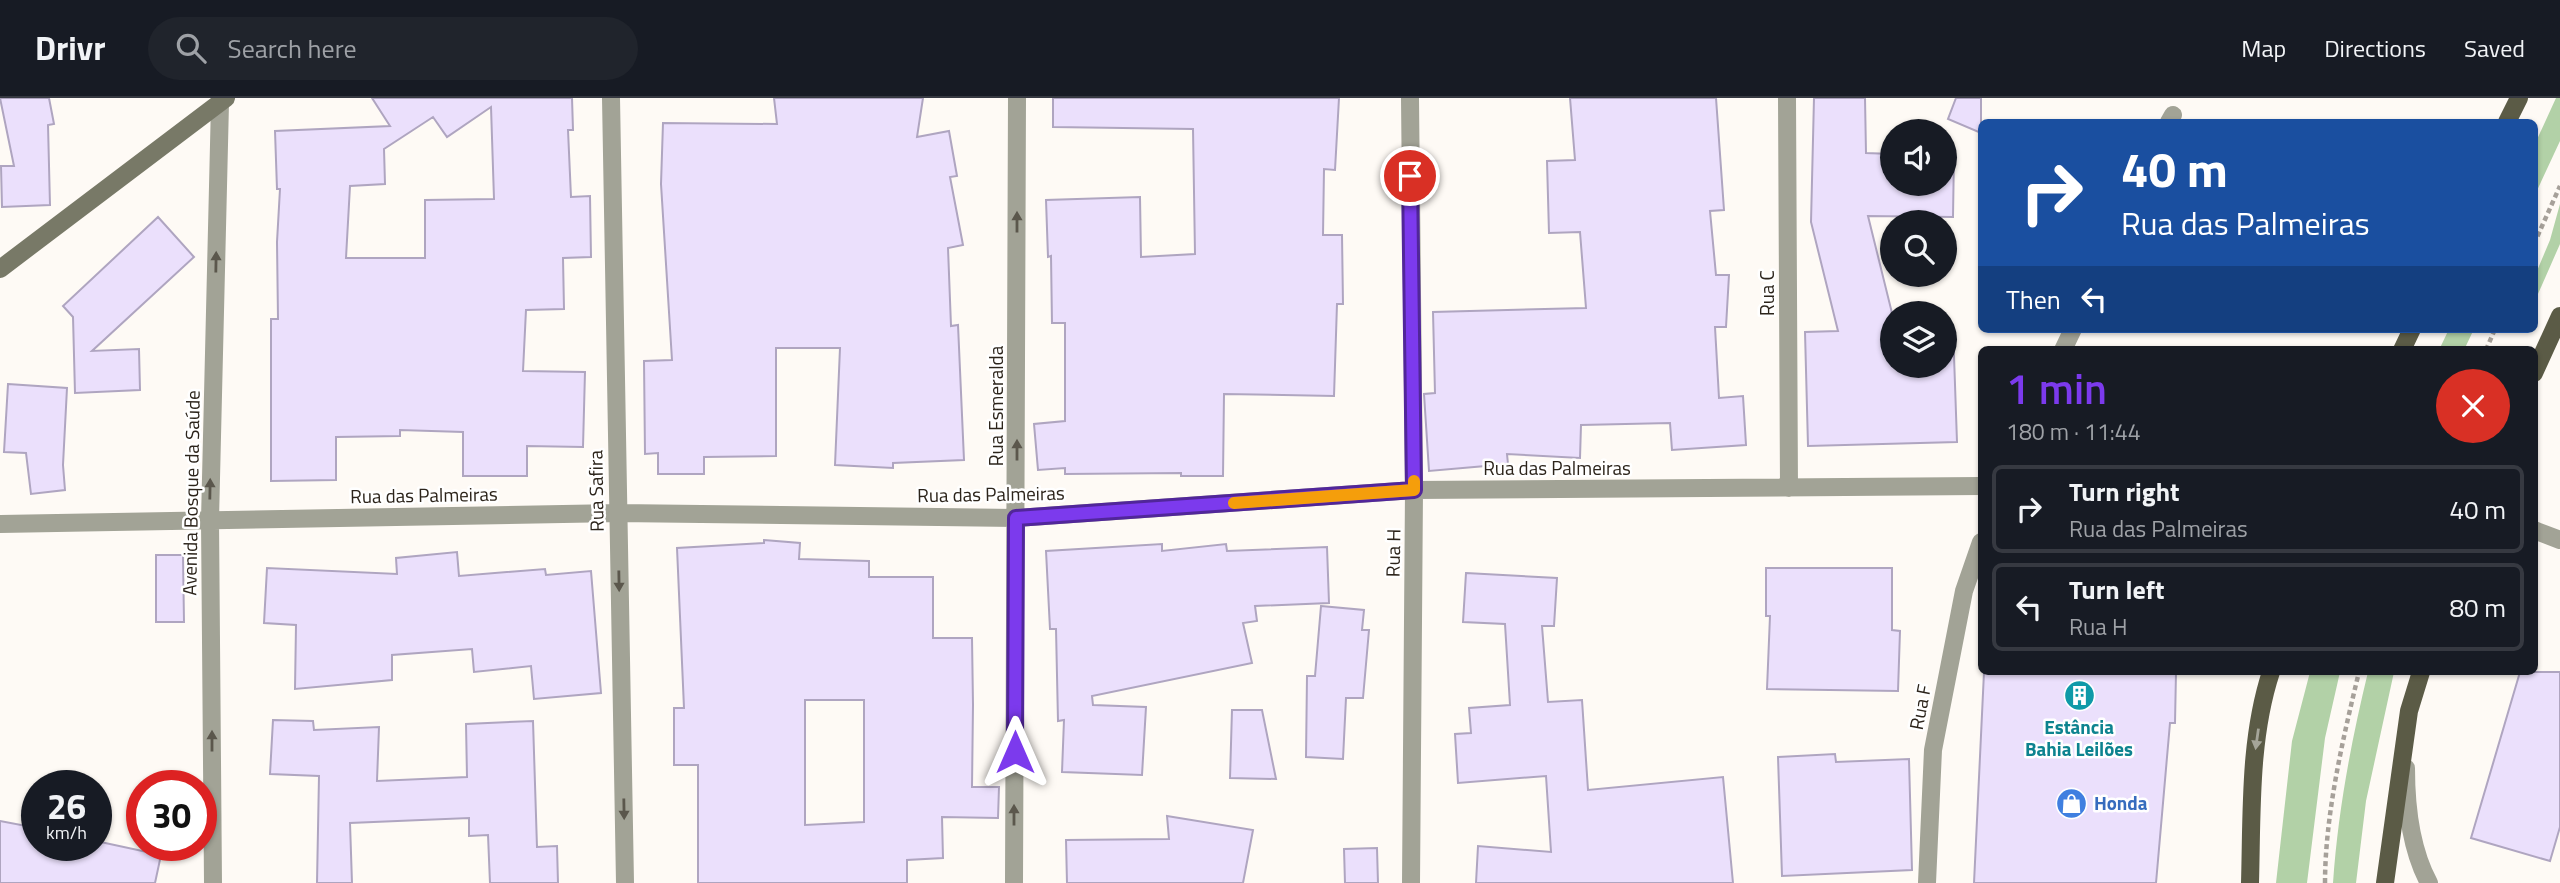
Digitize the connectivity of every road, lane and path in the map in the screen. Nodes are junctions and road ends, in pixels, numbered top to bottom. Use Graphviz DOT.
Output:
graph roads {
  1 [pos="611,98"];
  2 [pos="1017,98"];
  3 [pos="1409,98"];
  4 [pos="1787,98"];
  5 [pos="2519,98"];
  6 [pos="223,101"];
  7 [pos="2509,119"];
  8 [pos="2560,186"];
  9 [pos="2538,235"];
  10 [pos="0,269"];
  11 [pos="2560,316"];
  12 [pos="2538,364"];
  13 [pos="1978,486"];
  14 [pos="1789,488"];
  15 [pos="1414,490"];
  16 [pos="618,513"];
  17 [pos="1016,518"];
  18 [pos="210,520"];
  19 [pos="0,524"];
  20 [pos="2538,532"];
  21 [pos="2560,540"];
  22 [pos="1978,551"];
  23 [pos="2270,675"];
  24 [pos="2358,675"];
  25 [pos="2420,675"];
  26 [pos="2409,711"];
  27 [pos="2251,837"];
  28 [pos="213,883"];
  29 [pos="625,883"];
  30 [pos="1014,883"];
  31 [pos="1410,883"];
  32 [pos="1927,883"];
  33 [pos="2238,883"];
  34 [pos="2250,883"];
  35 [pos="2325,883"];
  36 [pos="2385,883"];
  37 [pos="2429,883"];
  1 -- 16 [label="street, Rua Safira"];
  17 -- 2 [label="street, Rua Esmeralda, one-way"];
  3 -- 15 [label="street, Rua H"];
  4 -- 14 [label="street, Rua C"];
  5 -- 7 [label="main road"];
  6 -- 10 [label="street"];
  18 -- 6 [label="street, Avenida Bosque da Saúde, one-way"];
  8 -- 9 [label="path"];
  11 -- 12 [label="main road"];
  13 -- 14 [label="street, Rua das Palmeiras"];
  14 -- 15 [label="street, Rua das Palmeiras"];
  15 -- 17 [label="street, Rua das Palmeiras"];
  15 -- 31 [label="street, Rua H"];
  16 -- 17 [label="street, Rua das Palmeiras"];
  16 -- 18 [label="street, Rua das Palmeiras"];
  16 -- 29 [label="street, Rua Safira, one-way"];
  30 -- 17 [label="street, Rua Esmeralda, one-way"];
  18 -- 19 [label="street, Rua das Palmeiras"];
  28 -- 18 [label="street, Avenida Bosque da Saúde, one-way"];
  20 -- 21 [label="street"];
  22 -- 32 [label="street, Rua F"];
  23 -- 27 [label="main road, one-way"];
  24 -- 35 [label="path"];
  25 -- 26 [label="main road"];
  26 -- 36 [label="main road"];
  26 -- 37 [label="street"];
  27 -- 33 [label="main road"];
  27 -- 34 [label="main road"];
}
